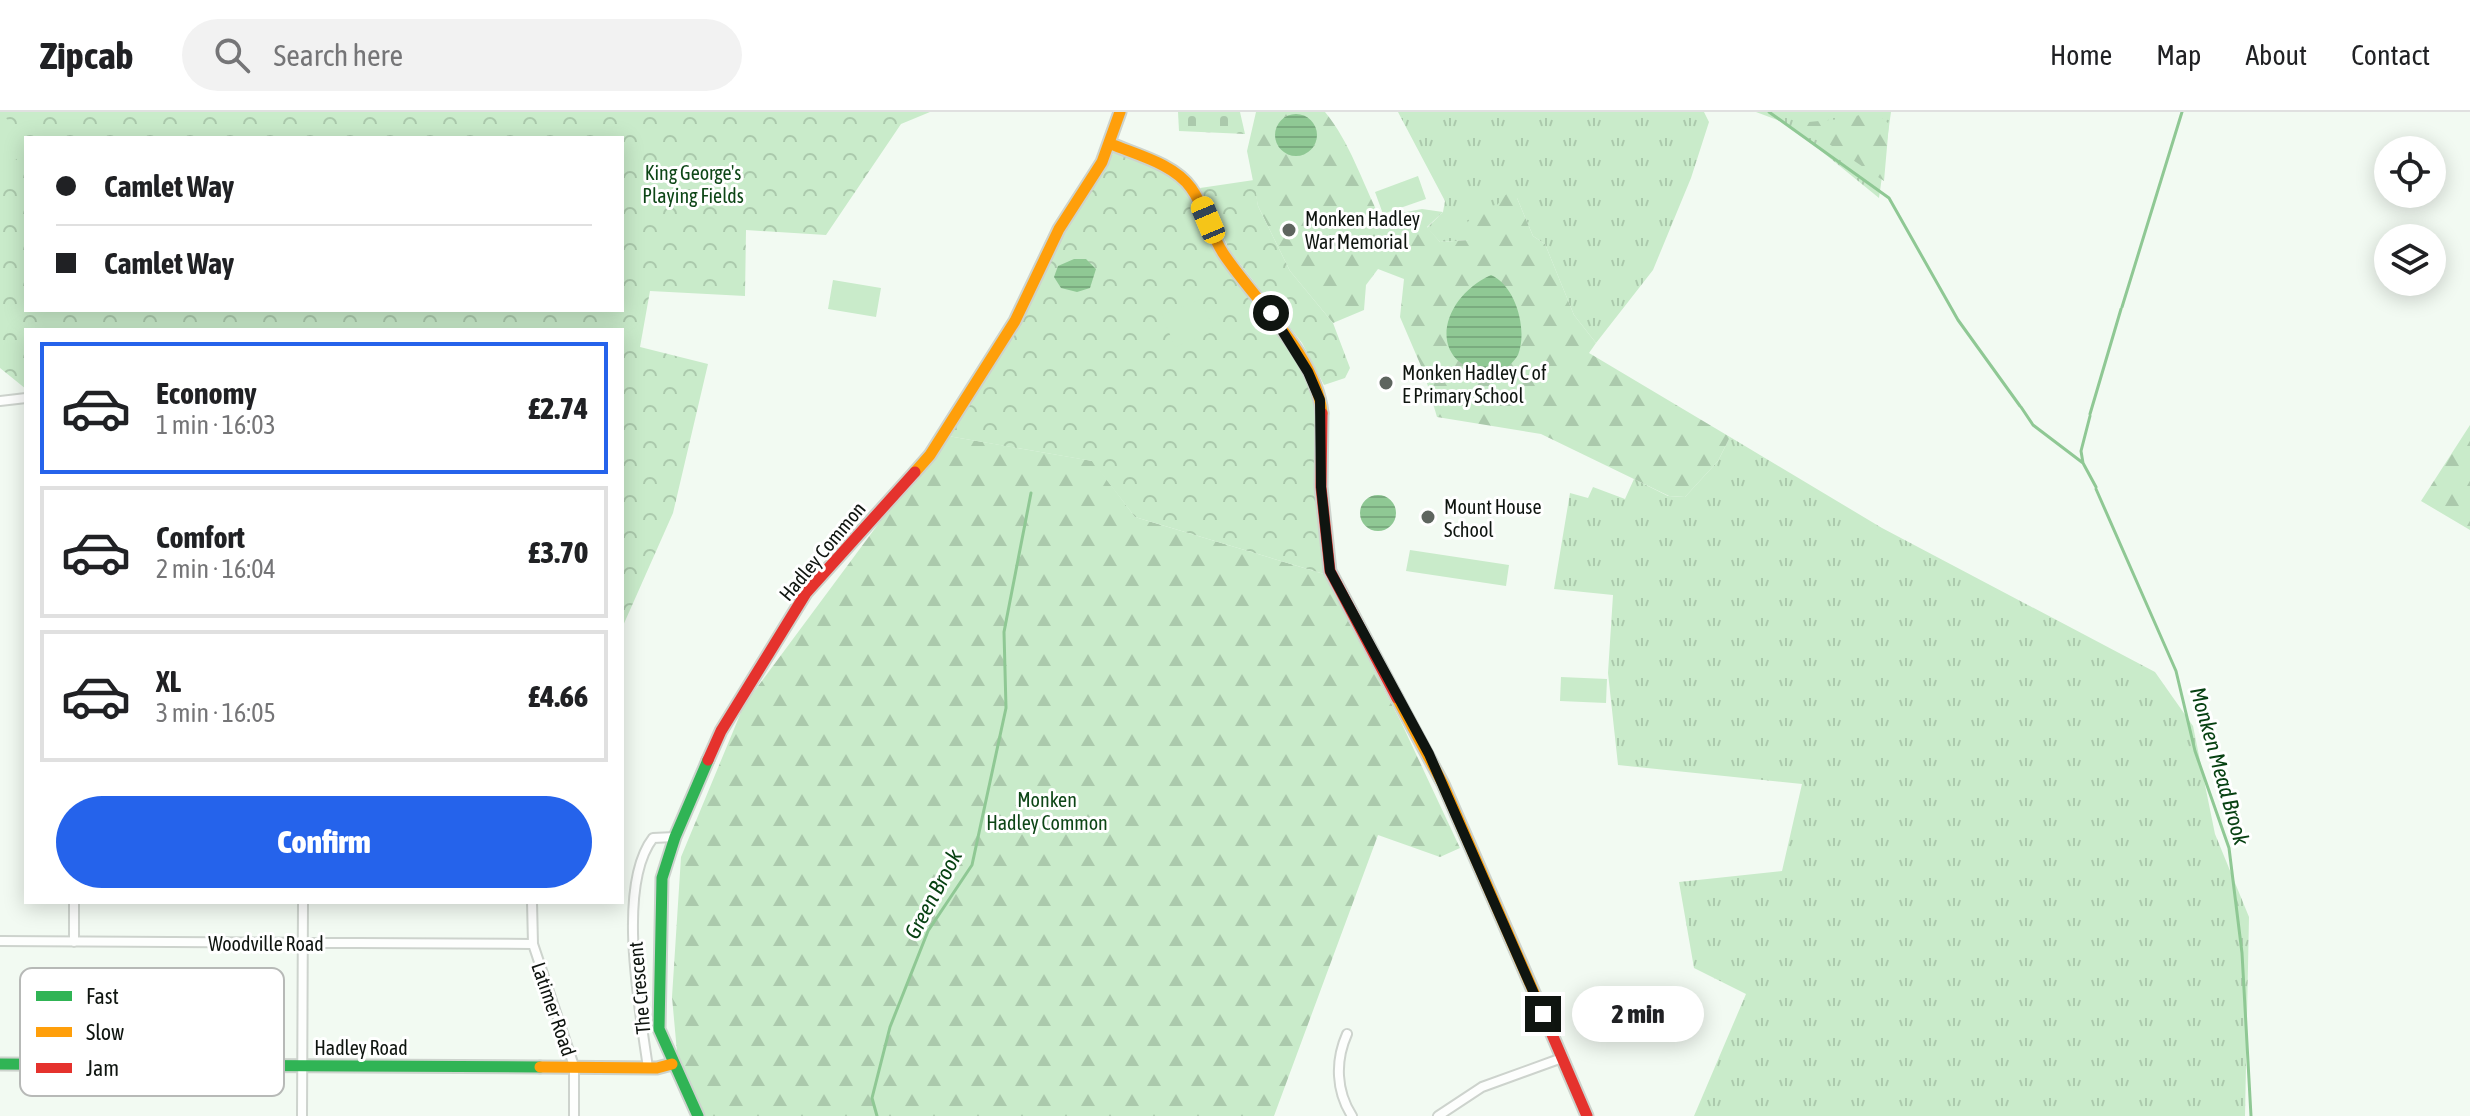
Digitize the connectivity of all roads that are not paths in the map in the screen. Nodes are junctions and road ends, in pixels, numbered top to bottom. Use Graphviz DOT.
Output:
graph roads {
  1 [pos="1120,112"];
  2 [pos="1111,144"];
  3 [pos="24,398"];
  4 [pos="0,401"];
  5 [pos="675,837"];
  6 [pos="74,904"];
  7 [pos="303,904"];
  8 [pos="532,904"];
  9 [pos="0,941"];
  10 [pos="74,942"];
  11 [pos="303,943"];
  12 [pos="533,944"];
  13 [pos="1347,1034"];
  14 [pos="1562,1058"];
  15 [pos="0,1064"];
  16 [pos="20,1064"];
  17 [pos="672,1064"];
  18 [pos="284,1065"];
  19 [pos="302,1065"];
  20 [pos="574,1066"];
  21 [pos="648,1068"];
  22 [pos="302,1116"];
  23 [pos="574,1116"];
  24 [pos="698,1116"];
  25 [pos="1352,1116"];
  26 [pos="1438,1116"];
  27 [pos="1587,1116"];
  1 -- 2 [label="street, Hadley Common"];
  2 -- 5 [label="street, Hadley Common"];
  2 -- 14 [label="street"];
  3 -- 4 [label="street"];
  5 -- 17 [label="street, Hadley Common"];
  5 -- 21 [label="street, The Crescent"];
  6 -- 10 [label="street"];
  7 -- 11 [label="street"];
  8 -- 12 [label="street, Latimer Road"];
  9 -- 10 [label="street, Woodville Road"];
  10 -- 11 [label="street, Woodville Road"];
  11 -- 12 [label="street, Woodville Road"];
  11 -- 19 [label="street"];
  12 -- 20 [label="street, Latimer Road"];
  13 -- 25 [label="street"];
  14 -- 26 [label="street"];
  14 -- 27 [label="street"];
  15 -- 16 [label="street, Hadley Road"];
  17 -- 21 [label="street, Hadley Road"];
  17 -- 24 [label="street, Hadley Common"];
  18 -- 19 [label="street, Hadley Road"];
  19 -- 20 [label="street, Hadley Road"];
  19 -- 22 [label="street"];
  20 -- 21 [label="street, Hadley Road"];
  20 -- 23 [label="street, Latimer Road"];
}
